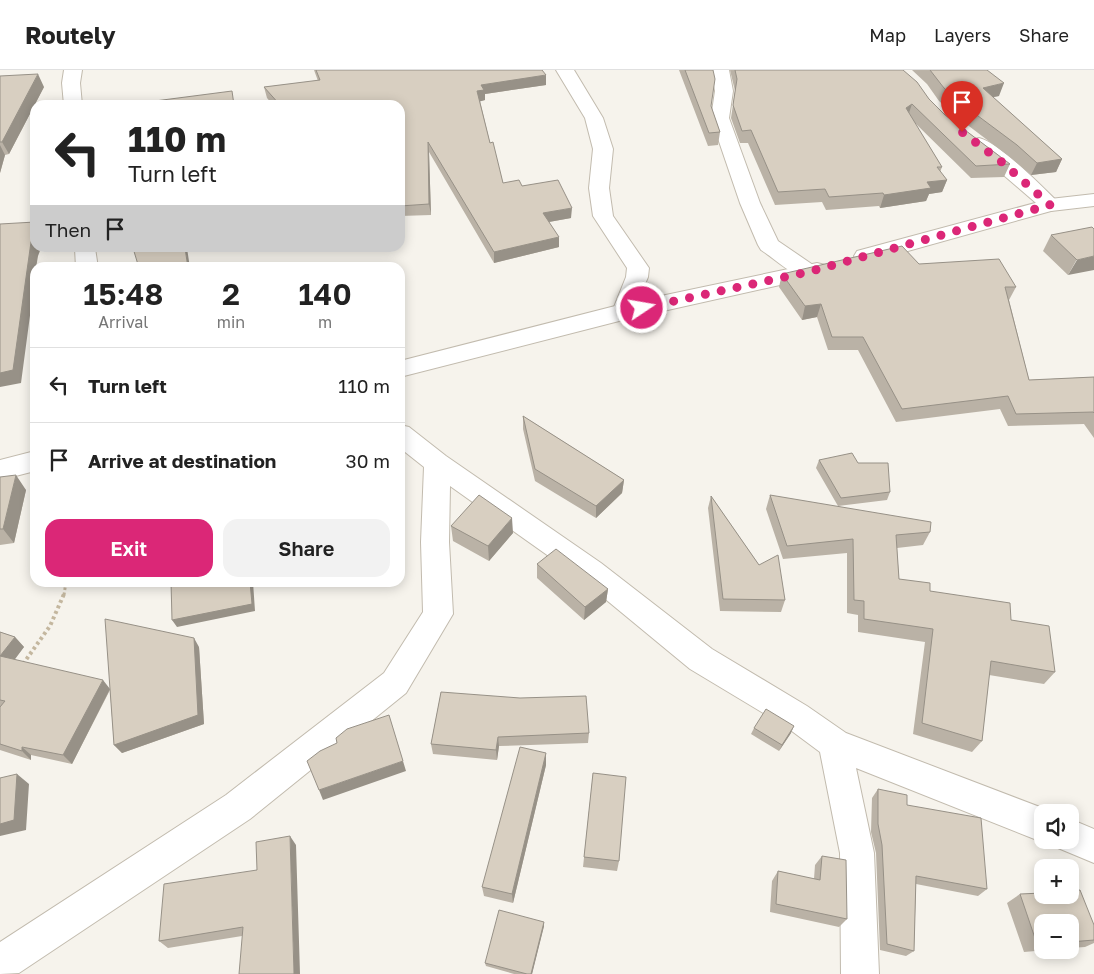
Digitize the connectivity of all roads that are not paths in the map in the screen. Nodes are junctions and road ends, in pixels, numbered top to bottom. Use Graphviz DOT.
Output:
graph roads {
  1 [pos="73,70"];
  2 [pos="565,70"];
  3 [pos="720,70"];
  4 [pos="73,100"];
  5 [pos="964,134"];
  6 [pos="1094,200"];
  7 [pos="1050,205"];
  8 [pos="808,272"];
  9 [pos="623,312"];
  10 [pos="405,368"];
  11 [pos="405,438"];
  12 [pos="30,462"];
  13 [pos="437,463"];
  14 [pos="0,470"];
  15 [pos="835,744"];
  16 [pos="1034,822"];
  17 [pos="1079,840"];
  18 [pos="1094,846"];
  19 [pos="4,965"];
  20 [pos="860,974"];
  1 -- 4 [label="street"];
  2 -- 9 [label="street"];
  3 -- 8 [label="street"];
  5 -- 7 [label="street"];
  6 -- 7 [label="street"];
  7 -- 8 [label="street"];
  8 -- 9 [label="street"];
  9 -- 10 [label="street"];
  11 -- 13 [label="street"];
  12 -- 14 [label="street"];
  13 -- 15 [label="street"];
  13 -- 19 [label="street"];
  15 -- 16 [label="street"];
  15 -- 20 [label="street"];
  17 -- 18 [label="street"];
}
